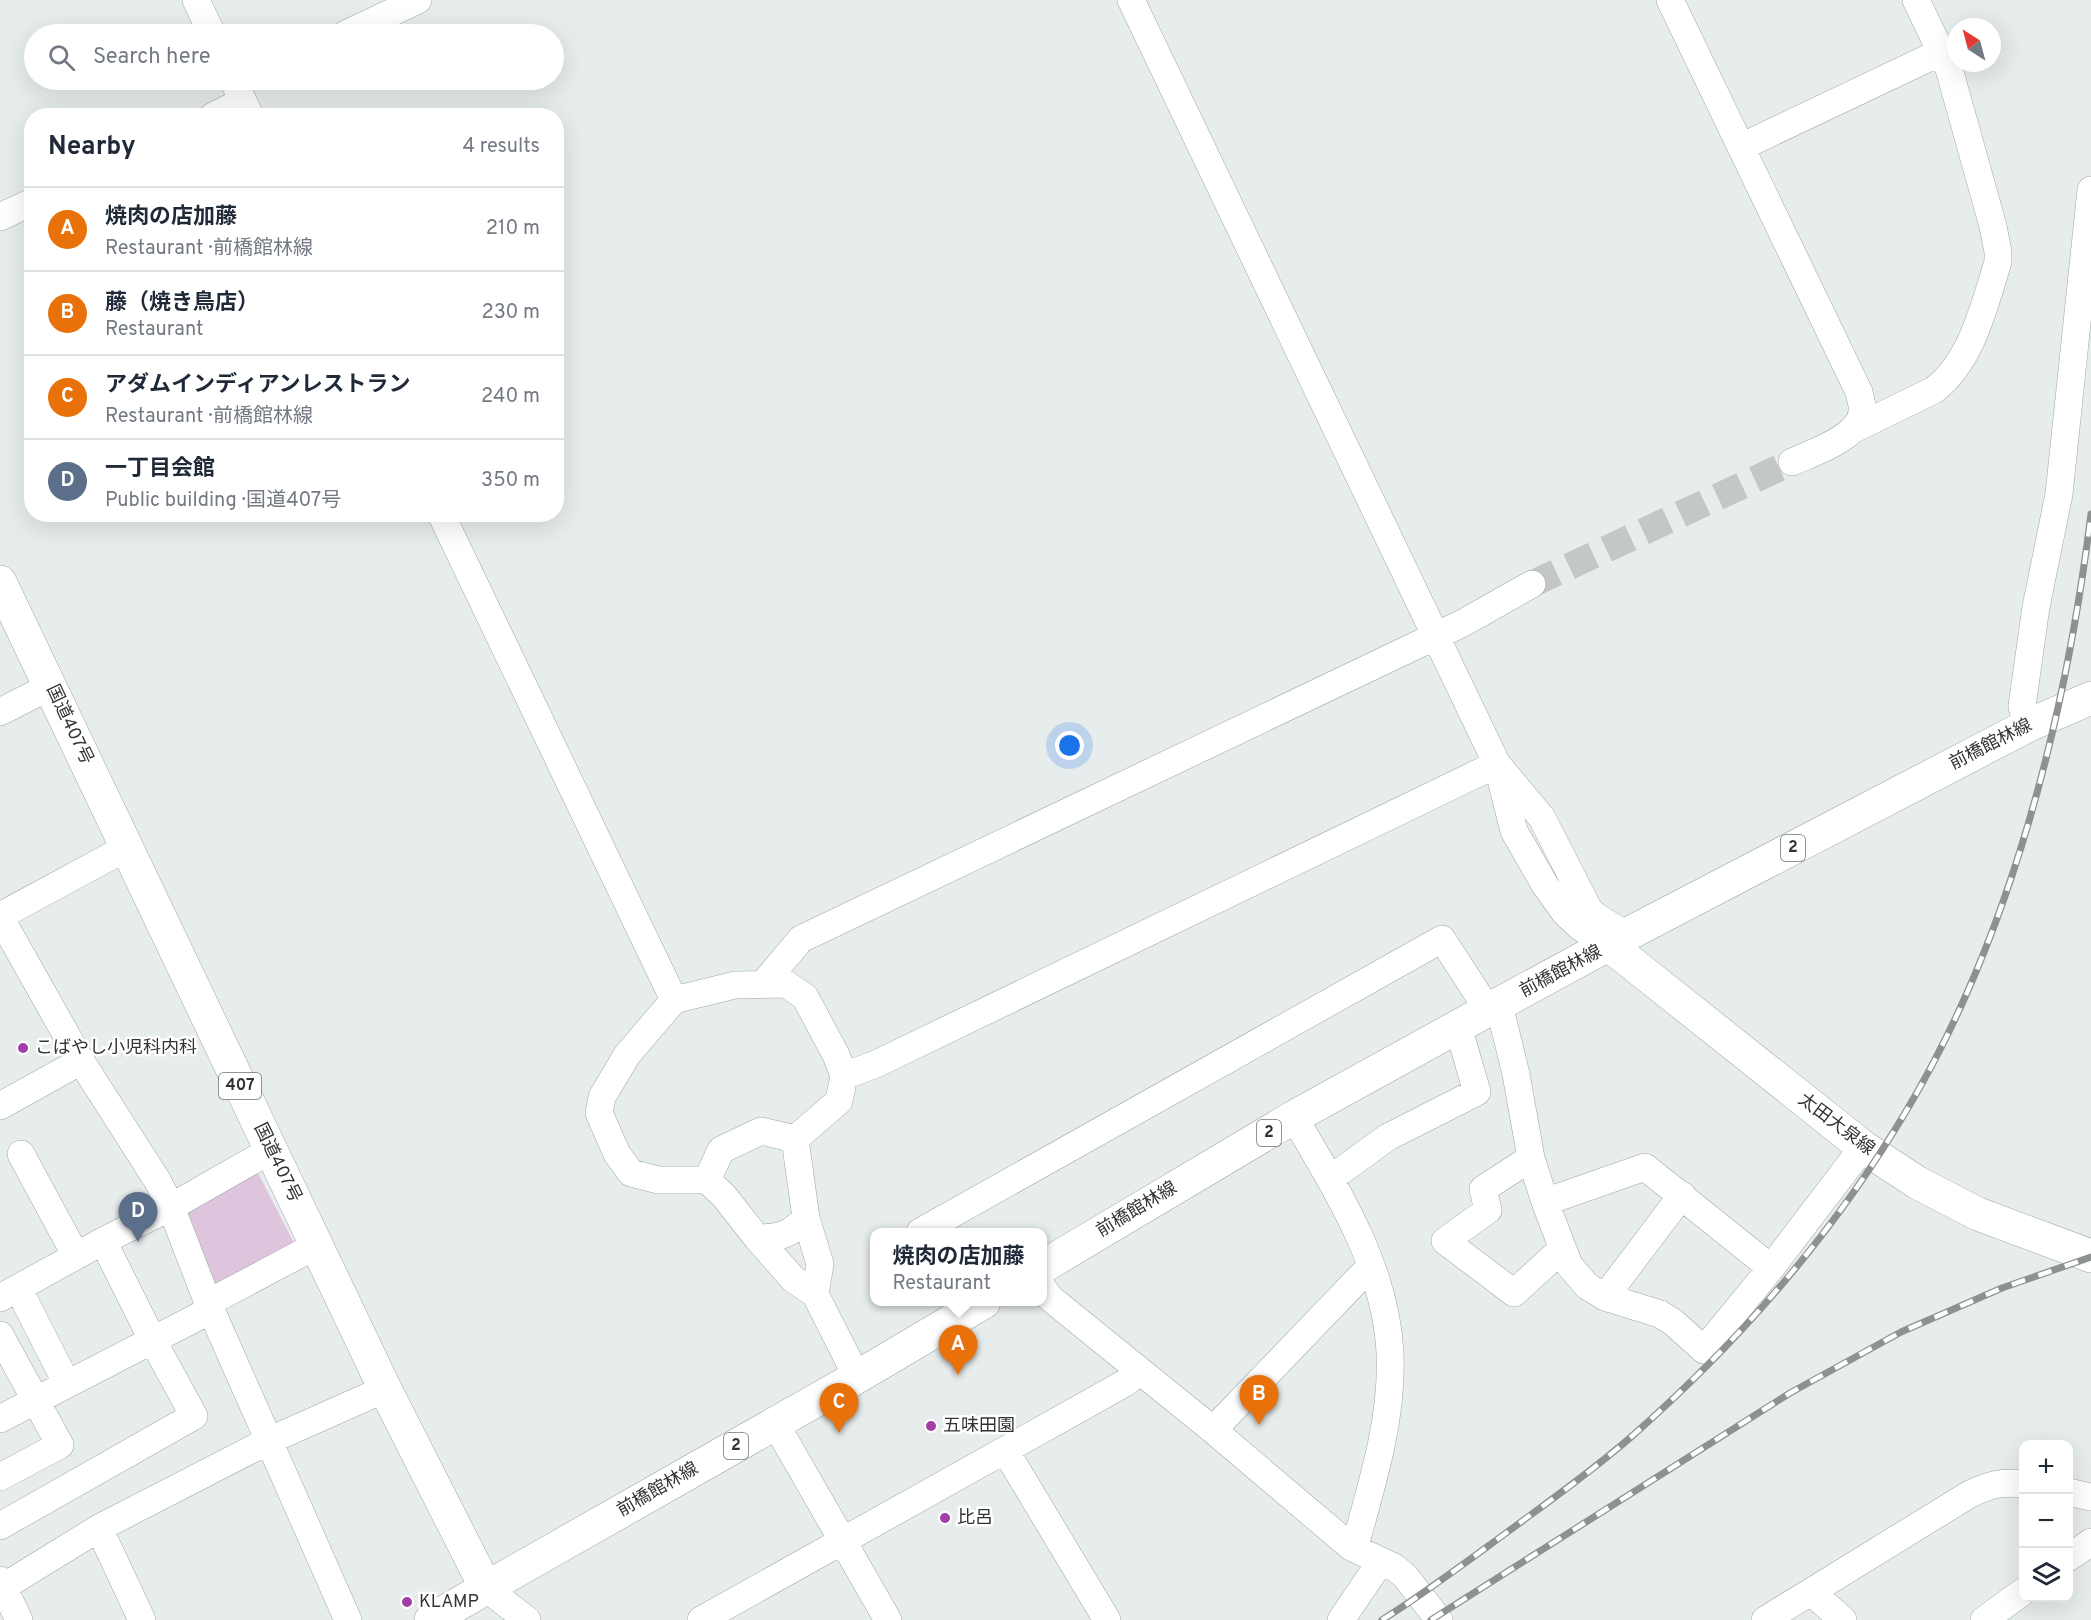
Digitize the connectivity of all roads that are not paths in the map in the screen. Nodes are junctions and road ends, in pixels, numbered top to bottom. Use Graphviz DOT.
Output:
graph roads {
  1 [pos="196,0"];
  2 [pos="418,0"];
  3 [pos="1131,0"];
  4 [pos="1670,0"];
  5 [pos="1916,0"];
  6 [pos="208,24"];
  7 [pos="367,24"];
  8 [pos="1941,52"];
  9 [pos="243,93"];
  10 [pos="223,108"];
  11 [pos="1741,147"];
  12 [pos="2091,190"];
  13 [pos="24,206"];
  14 [pos="0,217"];
  15 [pos="1852,430"];
  16 [pos="1792,462"];
  17 [pos="445,522"];
  18 [pos="0,582"];
  19 [pos="1532,584"];
  20 [pos="1436,635"];
  21 [pos="51,686"];
  22 [pos="2091,698"];
  23 [pos="0,712"];
  24 [pos="2027,726"];
  25 [pos="1497,764"];
  26 [pos="126,848"];
  27 [pos="0,916"];
  28 [pos="1618,940"];
  29 [pos="764,984"];
  30 [pos="674,1000"];
  31 [pos="1494,1008"];
  32 [pos="1458,1027"];
  33 [pos="81,1061"];
  34 [pos="844,1076"];
  35 [pos="0,1106"];
  36 [pos="1294,1117"];
  37 [pos="795,1139"];
  38 [pos="1529,1148"];
  39 [pos="1863,1148"];
  40 [pos="271,1150"];
  41 [pos="21,1154"];
  42 [pos="707,1179"];
  43 [pos="1330,1179"];
  44 [pos="1682,1196"];
  45 [pos="1545,1202"];
  46 [pos="171,1207"];
  47 [pos="806,1218"];
  48 [pos="929,1228"];
  49 [pos="2091,1234"];
  50 [pos="757,1238"];
  51 [pos="103,1241"];
  52 [pos="317,1245"];
  53 [pos="1562,1249"];
  54 [pos="76,1256"];
  55 [pos="2091,1256"];
  56 [pos="1047,1264"];
  57 [pos="1371,1267"];
  58 [pos="1771,1268"];
  59 [pos="9,1293"];
  60 [pos="815,1294"];
  61 [pos="1047,1294"];
  62 [pos="1616,1300"];
  63 [pos="210,1306"];
  64 [pos="963,1307"];
  65 [pos="0,1335"];
  66 [pos="153,1341"];
  67 [pos="1140,1372"];
  68 [pos="857,1377"];
  69 [pos="68,1384"];
  70 [pos="385,1389"];
  71 [pos="36,1401"];
  72 [pos="0,1419"];
  73 [pos="775,1424"];
  74 [pos="1213,1430"];
  75 [pos="268,1442"];
  76 [pos="1005,1450"];
  77 [pos="0,1477"];
  78 [pos="2019,1483"];
  79 [pos="2073,1493"];
  80 [pos="2091,1497"];
  81 [pos="0,1526"];
  82 [pos="99,1528"];
  83 [pos="843,1541"];
  84 [pos="2091,1542"];
  85 [pos="1351,1547"];
  86 [pos="2073,1555"];
  87 [pos="1381,1561"];
  88 [pos="1,1585"];
  89 [pos="486,1588"];
  90 [pos="1811,1593"];
  91 [pos="2019,1595"];
  92 [pos="20,1620"];
  93 [pos="142,1620"];
  94 [pos="348,1620"];
  95 [pos="431,1620"];
  96 [pos="526,1620"];
  97 [pos="702,1620"];
  98 [pos="888,1620"];
  99 [pos="1107,1620"];
  100 [pos="1341,1620"];
  101 [pos="1439,1620"];
  102 [pos="1765,1620"];
  103 [pos="1843,1620"];
  104 [pos="1984,1620"];
  1 -- 6 [label="street"];
  2 -- 7 [label="street"];
  3 -- 20 [label="street"];
  4 -- 11 [label="street"];
  5 -- 8 [label="street"];
  8 -- 11 [label="street"];
  8 -- 15 [label="street"];
  9 -- 10 [label="street"];
  11 -- 15 [label="street"];
  12 -- 24 [label="street"];
  13 -- 14 [label="street"];
  15 -- 16 [label="street"];
  17 -- 30 [label="street"];
  18 -- 21 [label="main road, 国道407号 / 407"];
  19 -- 20 [label="street"];
  20 -- 25 [label="street"];
  20 -- 29 [label="street"];
  21 -- 23 [label="street"];
  21 -- 26 [label="main road, 国道407号 / 407"];
  22 -- 24 [label="main road, 前橋館林線 / 2"];
  24 -- 28 [label="main road, 前橋館林線 / 2"];
  25 -- 28 [label="street"];
  25 -- 34 [label="street"];
  26 -- 27 [label="street"];
  26 -- 40 [label="main road, 国道407号 / 407"];
  27 -- 33 [label="street"];
  28 -- 31 [label="main road, 前橋館林線 / 2"];
  28 -- 39 [label="main road, 太田大泉線"];
  28 -- 49 [label="main road, 太田大泉線"];
  29 -- 30 [label="street"];
  29 -- 34 [label="street"];
  30 -- 42 [label="street"];
  31 -- 32 [label="main road, 前橋館林線 / 2"];
  31 -- 38 [label="street"];
  31 -- 48 [label="street"];
  32 -- 36 [label="main road, 前橋館林線 / 2"];
  32 -- 43 [label="street"];
  33 -- 35 [label="street"];
  33 -- 46 [label="street"];
  34 -- 37 [label="street"];
  36 -- 43 [label="street"];
  36 -- 56 [label="main road, 前橋館林線 / 2"];
  37 -- 42 [label="street"];
  37 -- 47 [label="street"];
  38 -- 45 [label="street"];
  38 -- 53 [label="street"];
  39 -- 55 [label="main road, 太田大泉線"];
  39 -- 58 [label="street"];
  40 -- 46 [label="street"];
  40 -- 52 [label="main road, 国道407号 / 407"];
  41 -- 54 [label="street"];
  42 -- 50 [label="street"];
  43 -- 57 [label="street"];
  44 -- 45 [label="street"];
  44 -- 58 [label="street"];
  44 -- 62 [label="street"];
  45 -- 53 [label="street"];
  46 -- 51 [label="street"];
  46 -- 63 [label="street"];
  47 -- 50 [label="street"];
  47 -- 60 [label="street"];
  50 -- 60 [label="street"];
  51 -- 54 [label="street"];
  51 -- 66 [label="street"];
  52 -- 63 [label="street"];
  52 -- 70 [label="main road, 国道407号 / 407"];
  53 -- 62 [label="street"];
  54 -- 59 [label="street"];
  57 -- 74 [label="street"];
  57 -- 85 [label="street"];
  58 -- 62 [label="street"];
  59 -- 69 [label="street"];
  60 -- 68 [label="street"];
  61 -- 67 [label="street"];
  63 -- 66 [label="street"];
  63 -- 75 [label="street"];
  64 -- 68 [label="main road, 前橋館林線 / 2"];
  65 -- 71 [label="street"];
  66 -- 69 [label="street"];
  66 -- 81 [label="street"];
  67 -- 74 [label="street"];
  67 -- 76 [label="street"];
  68 -- 73 [label="main road, 前橋館林線 / 2"];
  69 -- 71 [label="street"];
  70 -- 75 [label="street"];
  70 -- 89 [label="main road, 国道407号 / 407"];
  71 -- 72 [label="street"];
  71 -- 77 [label="street"];
  73 -- 83 [label="street"];
  73 -- 89 [label="main road, 前橋館林線 / 2"];
  74 -- 85 [label="street"];
  75 -- 82 [label="street"];
  75 -- 94 [label="street"];
  76 -- 83 [label="street"];
  76 -- 99 [label="street"];
  78 -- 90 [label="street"];
  79 -- 80 [label="street"];
  82 -- 88 [label="street"];
  82 -- 93 [label="street"];
  83 -- 97 [label="street"];
  83 -- 98 [label="street"];
  84 -- 86 [label="street"];
  85 -- 87 [label="street"];
  87 -- 100 [label="street"];
  87 -- 101 [label="street"];
  88 -- 92 [label="street"];
  89 -- 95 [label="main road"];
  89 -- 96 [label="street"];
  90 -- 102 [label="street"];
  90 -- 103 [label="street"];
  91 -- 104 [label="street"];
}
